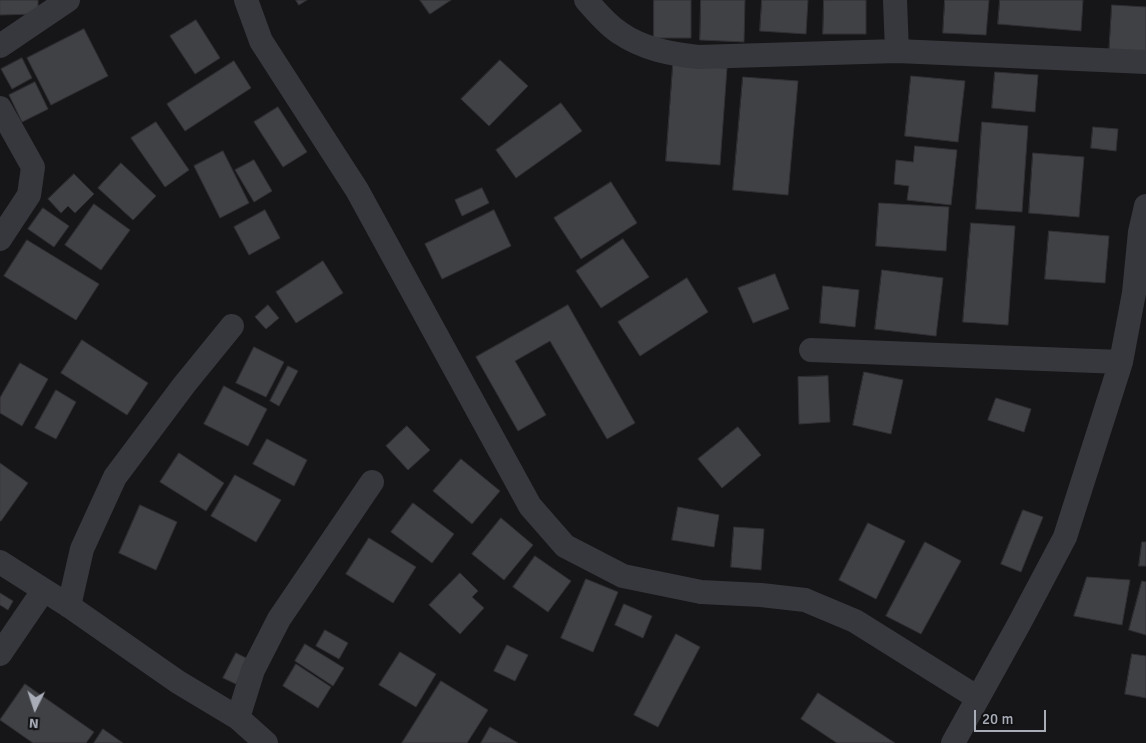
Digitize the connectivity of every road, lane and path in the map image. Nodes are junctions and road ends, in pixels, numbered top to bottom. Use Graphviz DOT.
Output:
graph roads {
  1 [pos="68,0"];
  2 [pos="246,0"];
  3 [pos="586,0"];
  4 [pos="895,0"];
  5 [pos="0,46"];
  6 [pos="896,51"];
  7 [pos="1146,62"];
  8 [pos="0,108"];
  9 [pos="1146,206"];
  10 [pos="1143,232"];
  11 [pos="0,239"];
  12 [pos="232,326"];
  13 [pos="811,350"];
  14 [pos="1121,362"];
  15 [pos="372,482"];
  16 [pos="0,562"];
  17 [pos="43,591"];
  18 [pos="69,606"];
  19 [pos="0,654"];
  20 [pos="978,698"];
  21 [pos="238,718"];
  22 [pos="266,743"];
  23 [pos="953,743"];
  1 -- 5 [label="street"];
  2 -- 20 [label="street"];
  3 -- 6 [label="street"];
  4 -- 6 [label="street"];
  6 -- 7 [label="street"];
  8 -- 11 [label="street"];
  9 -- 10 [label="street"];
  10 -- 14 [label="street"];
  12 -- 18 [label="street"];
  13 -- 14 [label="street"];
  14 -- 20 [label="street"];
  15 -- 21 [label="street"];
  16 -- 17 [label="street"];
  17 -- 18 [label="street"];
  17 -- 19 [label="street"];
  18 -- 21 [label="street"];
  20 -- 23 [label="street"];
  21 -- 22 [label="street"];
}
